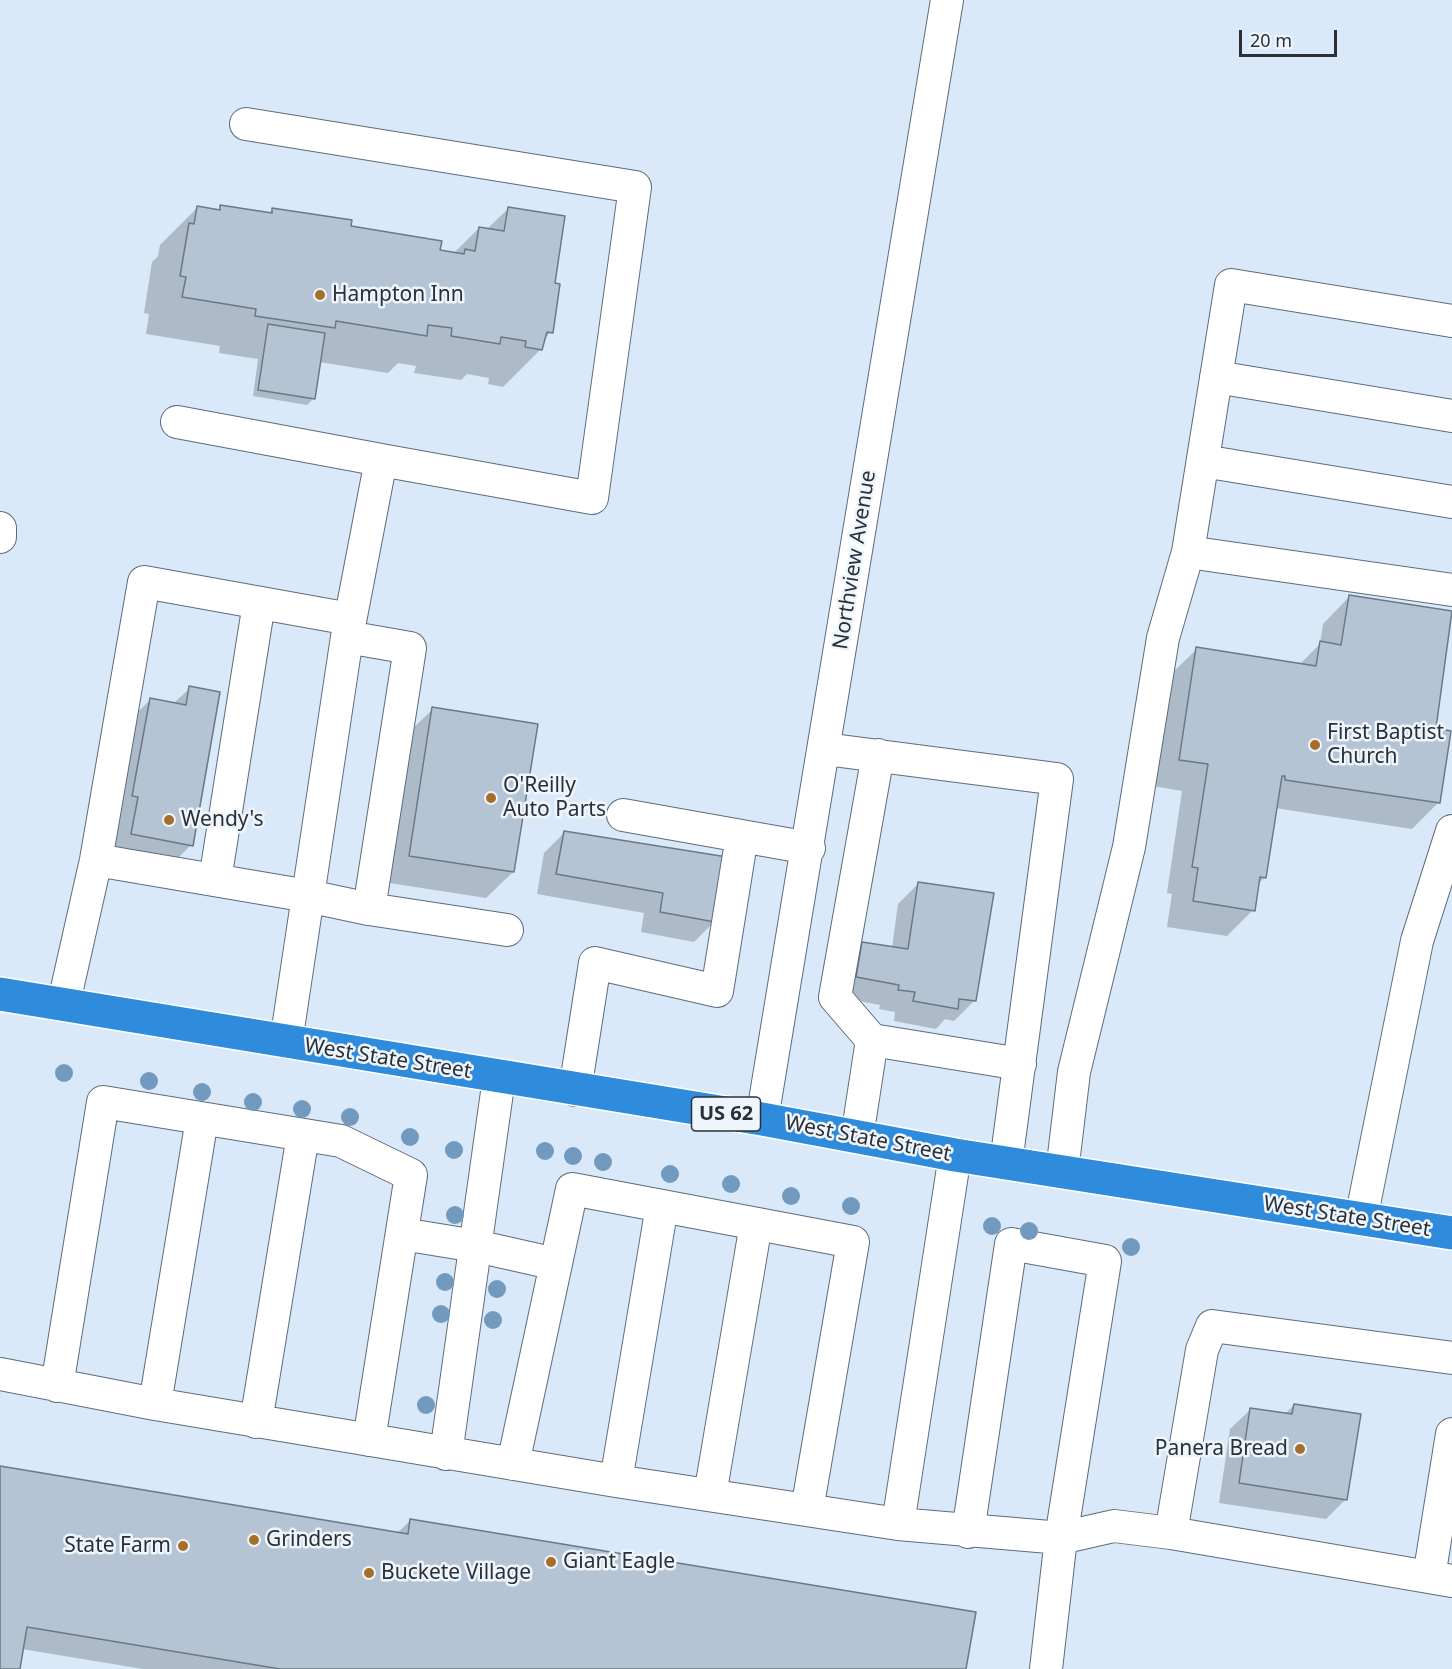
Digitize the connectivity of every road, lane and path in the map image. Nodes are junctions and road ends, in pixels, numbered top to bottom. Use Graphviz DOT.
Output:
graph roads {
  1 [pos="947,0"];
  2 [pos="246,124"];
  3 [pos="1452,321"];
  4 [pos="1216,377"];
  5 [pos="1452,416"];
  6 [pos="177,422"];
  7 [pos="381,460"];
  8 [pos="1203,461"];
  9 [pos="1452,502"];
  10 [pos="1188,552"];
  11 [pos="1452,590"];
  12 [pos="259,603"];
  13 [pos="349,628"];
  14 [pos="825,748"];
  15 [pos="878,755"];
  16 [pos="623,815"];
  17 [pos="1452,831"];
  18 [pos="742,836"];
  19 [pos="809,848"];
  20 [pos="96,860"];
  21 [pos="215,880"];
  22 [pos="308,896"];
  23 [pos="369,909"];
  24 [pos="507,930"];
  25 [pos="0,994"];
  26 [pos="64,1002"];
  27 [pos="872,1040"];
  28 [pos="286,1042"];
  29 [pos="1020,1064"];
  30 [pos="499,1078"];
  31 [pos="575,1090"];
  32 [pos="202,1119"];
  33 [pos="762,1119"];
  34 [pos="303,1135"];
  35 [pos="857,1137"];
  36 [pos="955,1155"];
  37 [pos="1006,1163"];
  38 [pos="1062,1172"];
  39 [pos="662,1206"];
  40 [pos="1361,1219"];
  41 [pos="756,1224"];
  42 [pos="1452,1233"];
  43 [pos="402,1234"];
  44 [pos="476,1246"];
  45 [pos="556,1264"];
  46 [pos="1452,1358"];
  47 [pos="0,1374"];
  48 [pos="57,1386"];
  49 [pos="155,1404"];
  50 [pos="256,1422"];
  51 [pos="1452,1434"];
  52 [pos="369,1440"];
  53 [pos="446,1454"];
  54 [pos="513,1464"];
  55 [pos="616,1481"];
  56 [pos="710,1495"];
  57 [pos="807,1510"];
  58 [pos="898,1524"];
  59 [pos="968,1532"];
  60 [pos="1171,1533"];
  61 [pos="1061,1538"];
  62 [pos="1441,1579"];
  63 [pos="1046,1669"];
  1 -- 14 [label="street, Northview Avenue"];
  2 -- 7 [label="street"];
  3 -- 4 [label="street"];
  4 -- 5 [label="street"];
  4 -- 8 [label="street"];
  6 -- 7 [label="street"];
  7 -- 13 [label="street"];
  8 -- 9 [label="street"];
  8 -- 10 [label="street"];
  10 -- 11 [label="street"];
  10 -- 38 [label="street"];
  12 -- 13 [label="street"];
  12 -- 20 [label="street"];
  12 -- 21 [label="street"];
  13 -- 22 [label="street"];
  13 -- 23 [label="street"];
  14 -- 15 [label="street"];
  14 -- 19 [label="street, Northview Avenue"];
  15 -- 27 [label="street"];
  15 -- 29 [label="street"];
  16 -- 18 [label="street"];
  17 -- 40 [label="street"];
  18 -- 19 [label="street"];
  18 -- 31 [label="street"];
  19 -- 33 [label="street, Northview Avenue"];
  20 -- 21 [label="street"];
  20 -- 26 [label="street"];
  21 -- 22 [label="street"];
  22 -- 23 [label="street"];
  22 -- 28 [label="street"];
  23 -- 24 [label="street"];
  25 -- 26 [label="highway, West State Street / US 62"];
  26 -- 28 [label="highway, West State Street / US 62"];
  27 -- 29 [label="street"];
  27 -- 35 [label="street"];
  28 -- 30 [label="highway, West State Street / US 62"];
  29 -- 37 [label="street"];
  30 -- 31 [label="highway, West State Street / US 62"];
  30 -- 44 [label="street"];
  31 -- 33 [label="highway, West State Street / US 62"];
  32 -- 34 [label="street"];
  32 -- 48 [label="street"];
  32 -- 49 [label="street"];
  33 -- 35 [label="highway, West State Street / US 62"];
  34 -- 43 [label="street"];
  34 -- 50 [label="street"];
  35 -- 36 [label="highway, West State Street / US 62"];
  36 -- 37 [label="highway, West State Street / US 62"];
  36 -- 58 [label="street"];
  37 -- 38 [label="highway, West State Street / US 62"];
  38 -- 40 [label="highway, West State Street / US 62"];
  39 -- 41 [label="street"];
  39 -- 45 [label="street"];
  39 -- 55 [label="street"];
  40 -- 42 [label="highway, West State Street / US 62"];
  41 -- 56 [label="street"];
  41 -- 57 [label="street"];
  43 -- 44 [label="street"];
  43 -- 52 [label="street"];
  44 -- 45 [label="street"];
  44 -- 53 [label="street"];
  45 -- 54 [label="street"];
  46 -- 60 [label="street"];
  47 -- 48 [label="street"];
  48 -- 49 [label="street"];
  49 -- 50 [label="street"];
  50 -- 52 [label="street"];
  51 -- 62 [label="street"];
  52 -- 53 [label="street"];
  53 -- 54 [label="street"];
  54 -- 55 [label="street"];
  55 -- 56 [label="street"];
  56 -- 57 [label="street"];
  57 -- 58 [label="street"];
  58 -- 59 [label="street"];
  59 -- 61 [label="street"];
  59 -- 61 [label="street"];
  60 -- 61 [label="street"];
  60 -- 62 [label="street"];
  61 -- 63 [label="street"];
}
